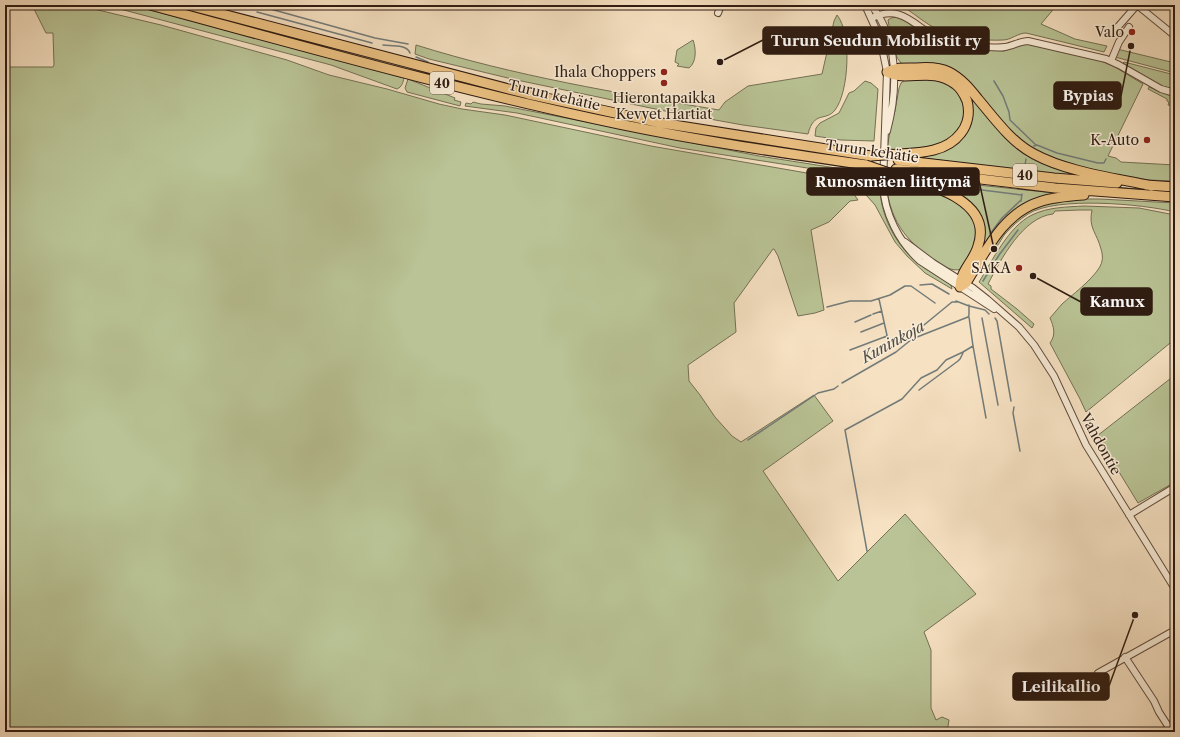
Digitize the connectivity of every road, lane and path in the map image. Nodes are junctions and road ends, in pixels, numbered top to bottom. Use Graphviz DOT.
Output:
graph roads {
  1 [pos="150,5"];
  2 [pos="188,5"];
  3 [pos="721,5"];
  4 [pos="865,5"];
  5 [pos="871,5"];
  6 [pos="1137,5"];
  7 [pos="718,13"];
  8 [pos="875,16"];
  9 [pos="1129,27"];
  10 [pos="1116,28"];
  11 [pos="1175,36"];
  12 [pos="1111,61"];
  13 [pos="892,72"];
  14 [pos="1175,93"];
  15 [pos="865,160"];
  16 [pos="897,164"];
  17 [pos="1152,186"];
  18 [pos="1175,187"];
  19 [pos="1108,192"];
  20 [pos="1175,197"];
  21 [pos="962,283"];
  22 [pos="1175,487"];
  23 [pos="1129,515"];
  24 [pos="1175,589"];
  25 [pos="1175,630"];
  26 [pos="1125,657"];
  27 [pos="1098,673"];
  28 [pos="1168,726"];
  1 -- 15 [label="highway, Turun kehätie / 40"];
  2 -- 15 [label="highway, Turun kehätie / 40"];
  3 -- 7 [label="street"];
  4 -- 8 [label="street, Vahdontie"];
  5 -- 8 [label="street, Vahdontie"];
  6 -- 10 [label="street"];
  6 -- 11 [label="street"];
  8 -- 12 [label="street"];
  8 -- 13 [label="street, Vahdontie"];
  9 -- 12 [label="street"];
  12 -- 14 [label="street"];
  13 -- 16 [label="highway"];
  13 -- 17 [label="highway"];
  13 -- 21 [label="street, Vahdontie"];
  15 -- 16 [label="highway, bridge"];
  15 -- 16 [label="highway, bridge"];
  16 -- 17 [label="highway, Turun kehätie / 40"];
  16 -- 19 [label="highway, Turun kehätie / 40"];
  16 -- 21 [label="highway"];
  17 -- 18 [label="highway, Turun kehätie / 40"];
  19 -- 20 [label="highway, Turun kehätie / 40"];
  19 -- 21 [label="highway"];
  21 -- 23 [label="street, Vahdontie"];
  22 -- 23 [label="street"];
  23 -- 24 [label="street, Vahdontie"];
  25 -- 26 [label="street"];
  26 -- 27 [label="street"];
  26 -- 28 [label="street"];
}
